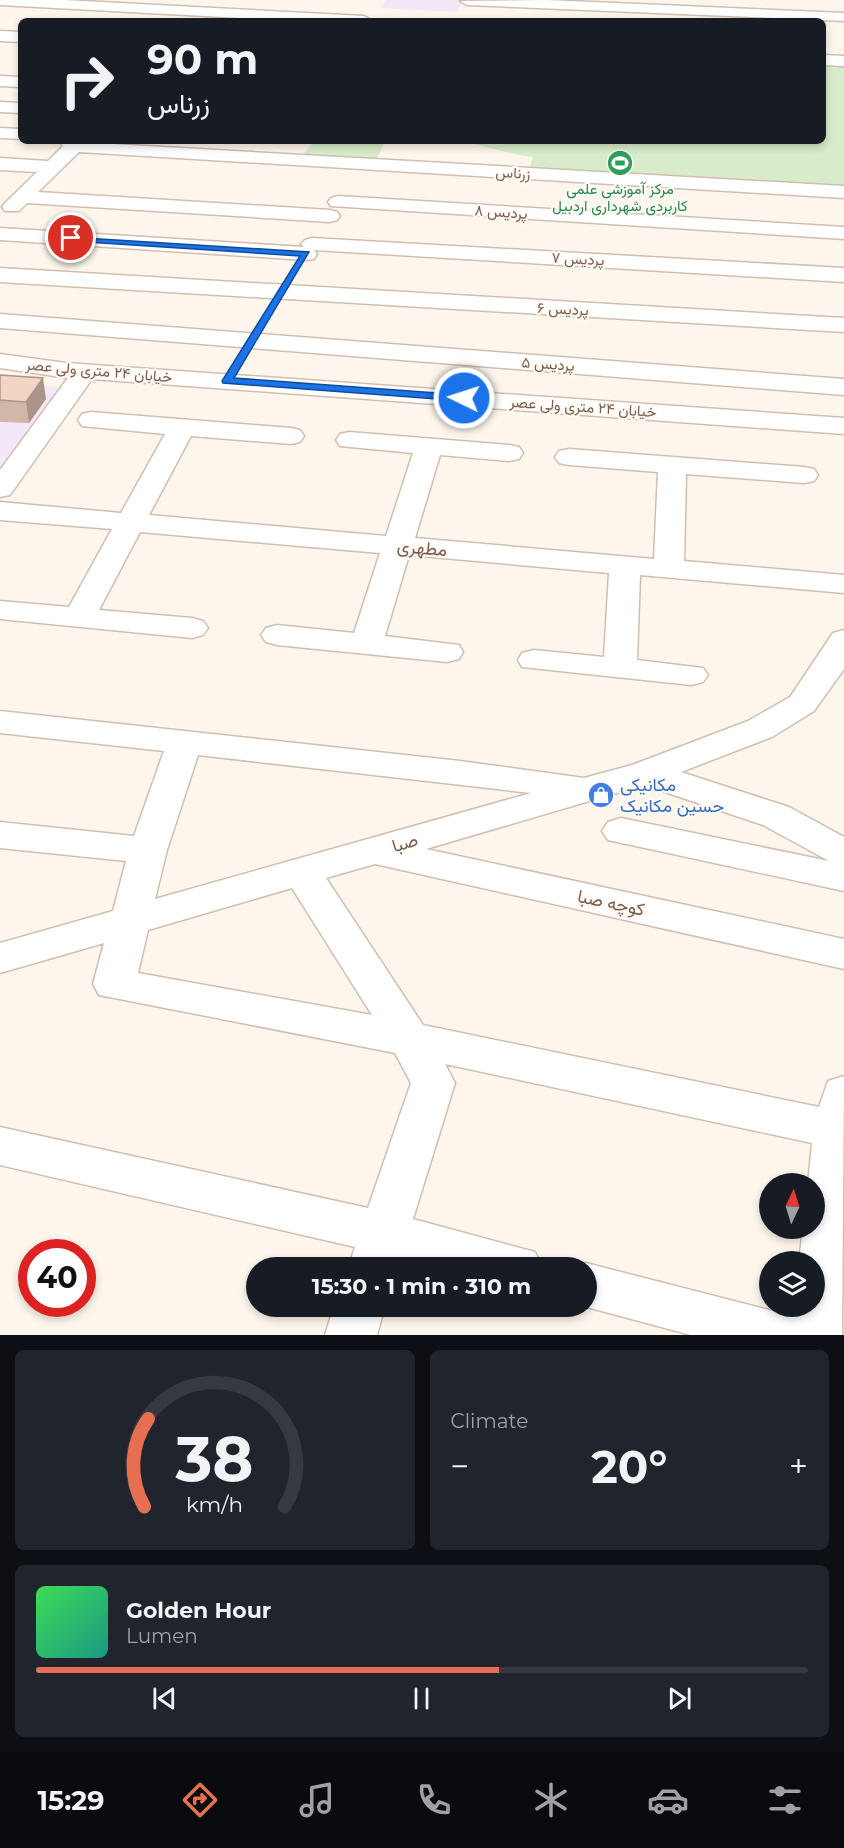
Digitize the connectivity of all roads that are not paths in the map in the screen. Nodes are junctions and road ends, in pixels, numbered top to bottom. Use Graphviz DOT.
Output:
graph roads {
  1 [pos="215,0"];
  2 [pos="0,1"];
  3 [pos="466,4"];
  4 [pos="198,16"];
  5 [pos="844,17"];
  6 [pos="366,18"];
  7 [pos="0,22"];
  8 [pos="18,23"];
  9 [pos="0,36"];
  10 [pos="18,37"];
  11 [pos="826,54"];
  12 [pos="844,55"];
  13 [pos="826,60"];
  14 [pos="844,61"];
  15 [pos="0,81"];
  16 [pos="18,82"];
  17 [pos="0,107"];
  18 [pos="18,108"];
  19 [pos="0,133"];
  20 [pos="18,134"];
  21 [pos="70,144"];
  22 [pos="84,144"];
  23 [pos="297,144"];
  24 [pos="287,159"];
  25 [pos="0,164"];
  26 [pos="361,165"];
  27 [pos="72,180"];
  28 [pos="32,183"];
  29 [pos="844,192"];
  30 [pos="332,202"];
  31 [pos="0,220"];
  32 [pos="844,233"];
  33 [pos="0,234"];
  34 [pos="309,249"];
  35 [pos="0,275"];
  36 [pos="844,275"];
  37 [pos="266,318"];
  38 [pos="0,321"];
  39 [pos="844,325"];
  40 [pos="0,361"];
  41 [pos="85,371"];
  42 [pos="227,381"];
  43 [pos="844,387"];
  44 [pos="91,420"];
  45 [pos="844,426"];
  46 [pos="181,429"];
  47 [pos="291,436"];
  48 [pos="349,440"];
  49 [pos="429,447"];
  50 [pos="509,453"];
  51 [pos="569,457"];
  52 [pos="672,465"];
  53 [pos="804,475"];
  54 [pos="0,489"];
  55 [pos="0,511"];
  56 [pos="132,522"];
  57 [pos="397,545"];
  58 [pos="626,565"];
  59 [pos="669,568"];
  60 [pos="844,584"];
  61 [pos="0,610"];
  62 [pos="79,618"];
  63 [pos="192,628"];
  64 [pos="277,635"];
  65 [pos="844,640"];
  66 [pos="366,644"];
  67 [pos="447,652"];
  68 [pos="534,660"];
  69 [pos="620,667"];
  70 [pos="692,675"];
  71 [pos="0,722"];
  72 [pos="185,741"];
  73 [pos="645,773"];
  74 [pos="588,789"];
  75 [pos="621,831"];
  76 [pos="0,835"];
  77 [pos="148,850"];
  78 [pos="378,851"];
  79 [pos="844,853"];
  80 [pos="302,872"];
  81 [pos="844,878"];
  82 [pos="129,920"];
  83 [pos="844,954"];
  84 [pos="0,958"];
  85 [pos="409,1039"];
  86 [pos="841,1112"];
  87 [pos="0,1146"];
  88 [pos="379,1250"];
  89 [pos="433,1257"];
  90 [pos="597,1288"];
  91 [pos="357,1317"];
  92 [pos="351,1335"];
  93 [pos="781,1335"];
  94 [pos="816,1335"];
  1 -- 4 [label="street"];
  2 -- 4 [label="street"];
  3 -- 5 [label="street"];
  4 -- 6 [label="street"];
  7 -- 8 [label="street"];
  9 -- 10 [label="street"];
  11 -- 12 [label="street"];
  13 -- 14 [label="street"];
  15 -- 16 [label="street"];
  17 -- 18 [label="street"];
  19 -- 20 [label="street"];
  21 -- 28 [label="street"];
  22 -- 24 [label="street, زرناس"];
  23 -- 24 [label="street"];
  24 -- 26 [label="street, زرناس"];
  25 -- 28 [label="street"];
  26 -- 29 [label="street, زرناس"];
  26 -- 30 [label="street"];
  27 -- 28 [label="street"];
  28 -- 30 [label="street, پردیس ۸"];
  28 -- 31 [label="street"];
  30 -- 32 [label="street, پردیس ۸"];
  30 -- 34 [label="street"];
  33 -- 34 [label="street, پردیس ۷"];
  34 -- 36 [label="street, پردیس ۷"];
  34 -- 37 [label="street"];
  35 -- 37 [label="street"];
  37 -- 38 [label="street"];
  37 -- 39 [label="street, پردیس ۶"];
  37 -- 42 [label="street"];
  37 -- 43 [label="street, پردیس ۵"];
  40 -- 41 [label="street, خیابان ۲۴ متری ولی عصر"];
  41 -- 42 [label="street, خیابان ۲۴ متری ولی عصر"];
  41 -- 54 [label="street"];
  42 -- 45 [label="street, خیابان ۲۴ متری ولی عصر"];
  44 -- 46 [label="street"];
  46 -- 47 [label="street"];
  46 -- 56 [label="street"];
  48 -- 49 [label="street"];
  49 -- 50 [label="street"];
  49 -- 57 [label="street"];
  51 -- 52 [label="street"];
  52 -- 53 [label="street"];
  52 -- 59 [label="street"];
  55 -- 56 [label="street, مطهری"];
  56 -- 57 [label="street, مطهری"];
  56 -- 62 [label="street"];
  57 -- 58 [label="street, مطهری"];
  57 -- 66 [label="street"];
  58 -- 59 [label="street, مطهری"];
  58 -- 69 [label="street"];
  59 -- 60 [label="street, مطهری"];
  61 -- 62 [label="street"];
  62 -- 63 [label="street"];
  64 -- 66 [label="street"];
  65 -- 73 [label="street, صبا"];
  66 -- 67 [label="street"];
  68 -- 69 [label="street"];
  69 -- 70 [label="street"];
  71 -- 72 [label="street"];
  72 -- 74 [label="street"];
  72 -- 77 [label="street"];
  73 -- 74 [label="street, صبا"];
  73 -- 79 [label="street"];
  74 -- 78 [label="street, صبا"];
  75 -- 81 [label="street"];
  76 -- 77 [label="street"];
  77 -- 82 [label="street"];
  78 -- 80 [label="street, صبا"];
  78 -- 83 [label="street, کوچه صبا"];
  80 -- 82 [label="street, صبا"];
  80 -- 85 [label="street"];
  82 -- 84 [label="street, صبا"];
  82 -- 85 [label="street"];
  85 -- 86 [label="street"];
  85 -- 88 [label="street"];
  86 -- 94 [label="street"];
  87 -- 88 [label="street"];
  88 -- 89 [label="street"];
  90 -- 93 [label="street"];
  91 -- 92 [label="street"];
}
